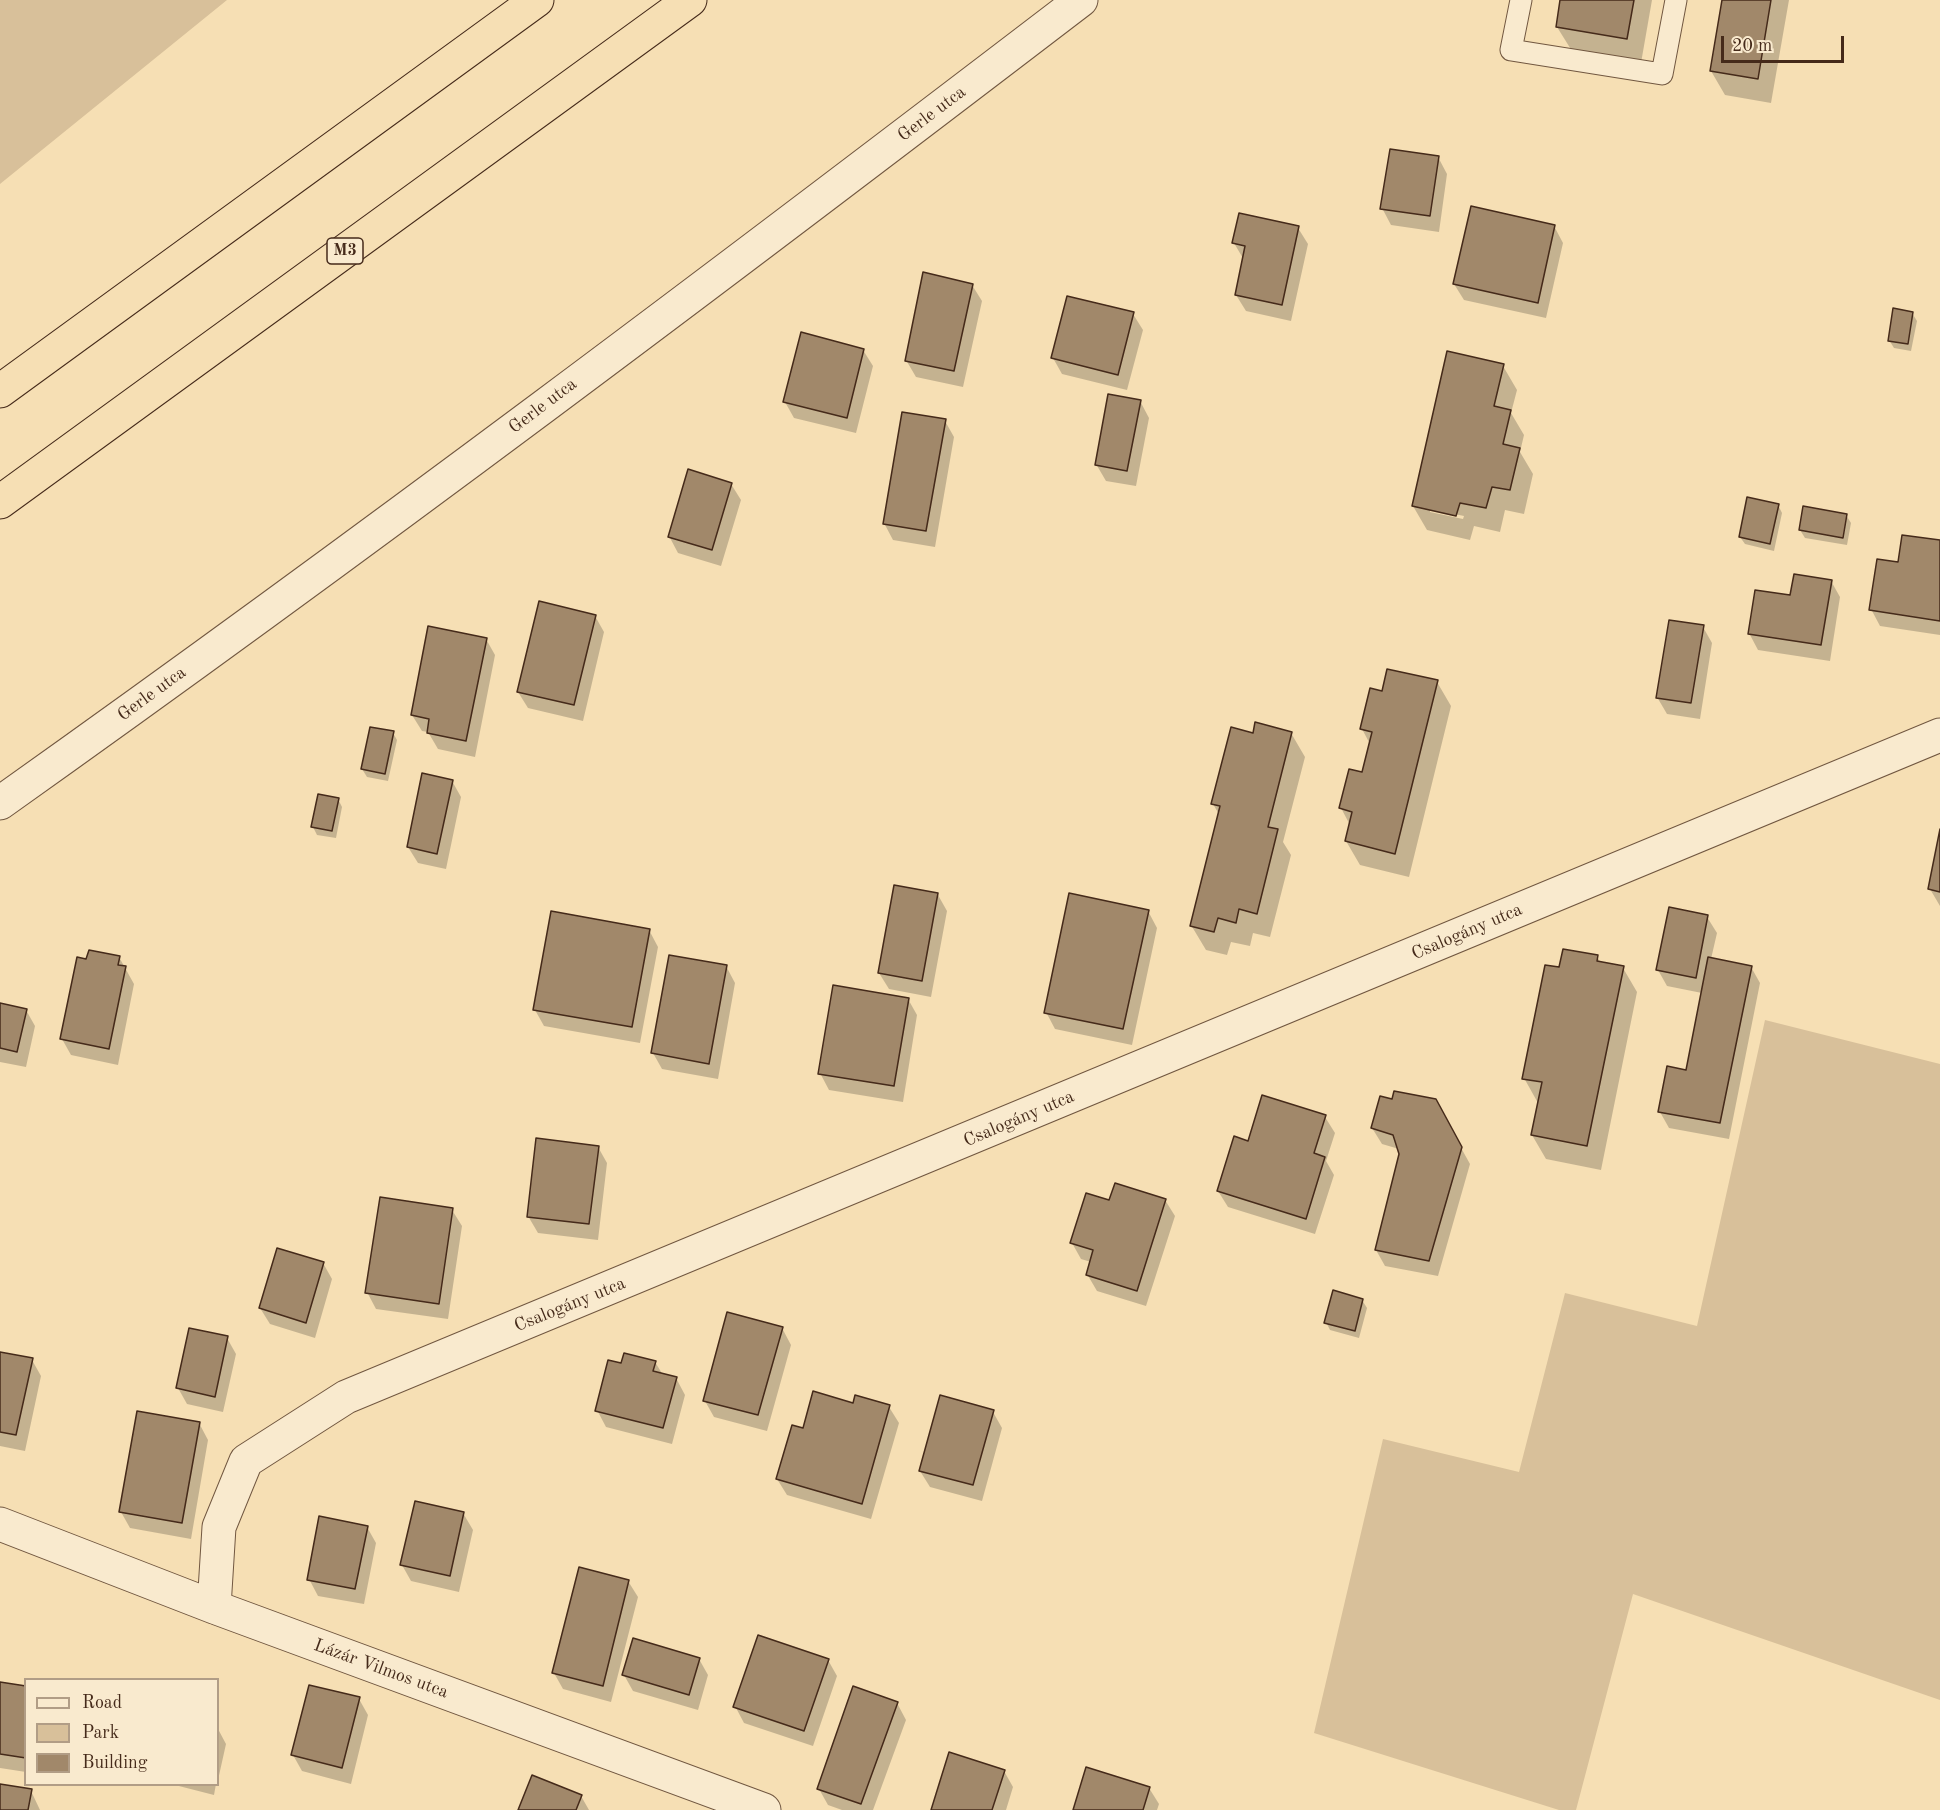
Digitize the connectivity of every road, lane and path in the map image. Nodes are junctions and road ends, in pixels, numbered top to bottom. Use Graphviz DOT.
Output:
graph roads {
  1 [pos="537,0"];
  2 [pos="690,0"];
  3 [pos="1081,0"];
  4 [pos="1521,0"];
  5 [pos="1676,0"];
  6 [pos="0,391"];
  7 [pos="0,502"];
  8 [pos="1940,735"];
  9 [pos="0,803"];
  10 [pos="0,1524"];
  11 [pos="214,1607"];
  12 [pos="764,1810"];
  1 -- 6 [label="highway"];
  2 -- 7 [label="highway, M3"];
  3 -- 9 [label="street, Gerle utca"];
  4 -- 5 [label="lane"];
  8 -- 11 [label="street, Csalogány utca"];
  10 -- 11 [label="street, Lázár Vilmos utca"];
  11 -- 12 [label="street, Lázár Vilmos utca"];
}
